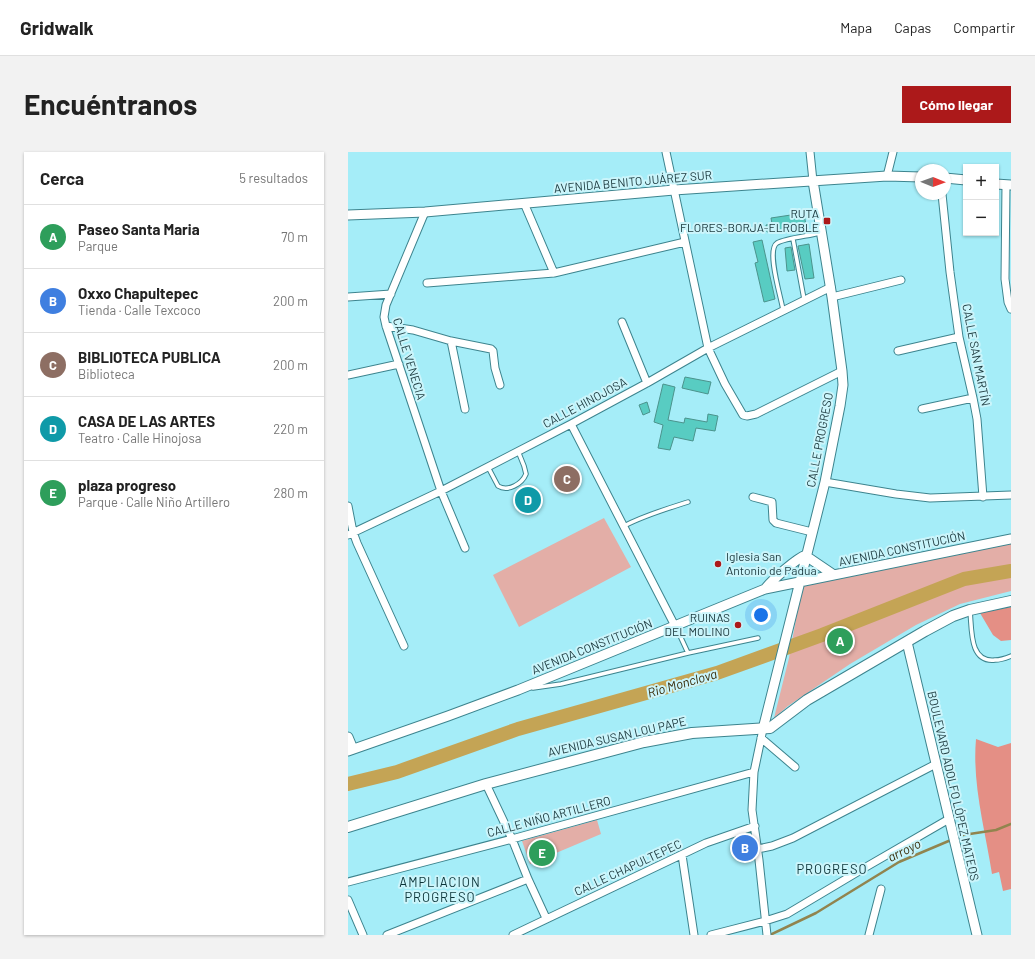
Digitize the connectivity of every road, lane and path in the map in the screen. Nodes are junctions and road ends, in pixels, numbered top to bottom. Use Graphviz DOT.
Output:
graph roads {
  1 [pos="666,152"];
  2 [pos="810,152"];
  3 [pos="893,152"];
  4 [pos="887,176"];
  5 [pos="915,177"];
  6 [pos="951,179"];
  7 [pos="963,180"];
  8 [pos="813,181"];
  9 [pos="1008,185"];
  10 [pos="674,190"];
  11 [pos="943,200"];
  12 [pos="524,204"];
  13 [pos="425,212"];
  14 [pos="348,215"];
  15 [pos="821,233"];
  16 [pos="793,239"];
  17 [pos="685,242"];
  18 [pos="554,273"];
  19 [pos="1008,279"];
  20 [pos="901,280"];
  21 [pos="427,283"];
  22 [pos="831,287"];
  23 [pos="391,294"];
  24 [pos="348,297"];
  25 [pos="832,297"];
  26 [pos="804,299"];
  27 [pos="1011,309"];
  28 [pos="783,310"];
  29 [pos="622,322"];
  30 [pos="386,326"];
  31 [pos="959,337"];
  32 [pos="451,341"];
  33 [pos="708,348"];
  34 [pos="898,351"];
  35 [pos="399,364"];
  36 [pos="842,370"];
  37 [pos="348,375"];
  38 [pos="647,383"];
  39 [pos="500,385"];
  40 [pos="973,398"];
  41 [pos="465,409"];
  42 [pos="922,409"];
  43 [pos="571,424"];
  44 [pos="518,451"];
  45 [pos="488,467"];
  46 [pos="824,482"];
  47 [pos="441,491"];
  48 [pos="1011,495"];
  49 [pos="753,497"];
  50 [pos="983,497"];
  51 [pos="688,502"];
  52 [pos="348,506"];
  53 [pos="624,526"];
  54 [pos="812,532"];
  55 [pos="351,533"];
  56 [pos="1011,539"];
  57 [pos="465,548"];
  58 [pos="806,555"];
  59 [pos="834,575"];
  60 [pos="799,582"];
  61 [pos="765,589"];
  62 [pos="1011,601"];
  63 [pos="970,610"];
  64 [pos="675,626"];
  65 [pos="758,638"];
  66 [pos="907,642"];
  67 [pos="404,646"];
  68 [pos="688,653"];
  69 [pos="1011,656"];
  70 [pos="518,690"];
  71 [pos="762,734"];
  72 [pos="348,737"];
  73 [pos="350,750"];
  74 [pos="936,764"];
  75 [pos="795,767"];
  76 [pos="754,772"];
  77 [pos="486,784"];
  78 [pos="949,821"];
  79 [pos="348,826"];
  80 [pos="755,826"];
  81 [pos="512,839"];
  82 [pos="758,849"];
  83 [pos="682,855"];
  84 [pos="528,879"];
  85 [pos="348,882"];
  86 [pos="881,890"];
  87 [pos="348,900"];
  88 [pos="546,918"];
  89 [pos="765,921"];
  90 [pos="765,934"];
  91 [pos="364,935"];
  92 [pos="386,935"];
  93 [pos="513,935"];
  94 [pos="694,935"];
  95 [pos="711,935"];
  96 [pos="869,935"];
  97 [pos="977,935"];
  1 -- 10 [label="street"];
  2 -- 8 [label="street, CALLE PROGRESO"];
  3 -- 4 [label="street"];
  4 -- 5 [label="street, AVENIDA BENITO JUÁREZ SUR"];
  4 -- 8 [label="street, AVENIDA BENITO JUÁREZ SUR"];
  6 -- 7 [label="street"];
  8 -- 10 [label="street, AVENIDA BENITO JUÁREZ SUR"];
  8 -- 15 [label="street, CALLE PROGRESO"];
  9 -- 19 [label="street"];
  10 -- 12 [label="street, AVENIDA BENITO JUÁREZ SUR"];
  10 -- 17 [label="street"];
  11 -- 31 [label="street, CALLE SAN MARTÍN"];
  12 -- 13 [label="street, AVENIDA BENITO JUÁREZ SUR"];
  12 -- 18 [label="street"];
  13 -- 14 [label="street, AVENIDA BENITO JUÁREZ SUR"];
  13 -- 23 [label="street, CALLE VENECIA"];
  15 -- 16 [label="lane"];
  15 -- 22 [label="street, CALLE PROGRESO"];
  16 -- 26 [label="lane"];
  16 -- 28 [label="lane"];
  17 -- 18 [label="street"];
  17 -- 33 [label="street"];
  18 -- 21 [label="street"];
  19 -- 27 [label="street"];
  20 -- 25 [label="street"];
  22 -- 25 [label="street, CALLE PROGRESO"];
  22 -- 26 [label="street, CALLE HINOJOSA"];
  23 -- 24 [label="street"];
  23 -- 30 [label="street, CALLE VENECIA"];
  25 -- 36 [label="street, CALLE PROGRESO"];
  26 -- 28 [label="street, CALLE HINOJOSA"];
  28 -- 33 [label="street, CALLE HINOJOSA"];
  29 -- 38 [label="street"];
  30 -- 32 [label="street"];
  30 -- 35 [label="street, CALLE VENECIA"];
  31 -- 34 [label="street"];
  31 -- 40 [label="street, CALLE SAN MARTÍN"];
  32 -- 39 [label="street"];
  32 -- 41 [label="street"];
  33 -- 36 [label="street"];
  33 -- 38 [label="street, CALLE HINOJOSA"];
  35 -- 37 [label="street"];
  35 -- 47 [label="street, CALLE VENECIA"];
  36 -- 46 [label="street, CALLE PROGRESO"];
  38 -- 43 [label="street, CALLE HINOJOSA"];
  40 -- 42 [label="street"];
  40 -- 50 [label="street, CALLE SAN MARTÍN"];
  43 -- 44 [label="street, CALLE HINOJOSA"];
  43 -- 53 [label="street"];
  44 -- 45 [label="street, CALLE HINOJOSA"];
  44 -- 45 [label="lane"];
  45 -- 47 [label="street, CALLE HINOJOSA"];
  46 -- 50 [label="street"];
  46 -- 54 [label="street, CALLE PROGRESO"];
  47 -- 55 [label="street, CALLE HINOJOSA"];
  47 -- 57 [label="street, CALLE VENECIA"];
  48 -- 50 [label="street"];
  49 -- 54 [label="street"];
  51 -- 53 [label="lane"];
  52 -- 55 [label="street"];
  53 -- 64 [label="street"];
  54 -- 58 [label="street, CALLE PROGRESO"];
  55 -- 67 [label="street"];
  56 -- 59 [label="street, AVENIDA CONSTITUCIÓN"];
  58 -- 59 [label="street"];
  58 -- 60 [label="street, CALLE PROGRESO"];
  58 -- 61 [label="street"];
  59 -- 60 [label="street, AVENIDA CONSTITUCIÓN"];
  60 -- 61 [label="street, AVENIDA CONSTITUCIÓN"];
  60 -- 71 [label="street, CALLE PROGRESO"];
  61 -- 64 [label="street, AVENIDA CONSTITUCIÓN"];
  62 -- 63 [label="main road, AVENIDA SUSAN LOU PAPE"];
  63 -- 66 [label="main road, AVENIDA SUSAN LOU PAPE"];
  63 -- 69 [label="lane"];
  64 -- 68 [label="lane"];
  64 -- 70 [label="street, AVENIDA CONSTITUCIÓN"];
  65 -- 68 [label="lane"];
  66 -- 71 [label="main road, AVENIDA SUSAN LOU PAPE"];
  66 -- 74 [label="street, BOULEVARD ADOLFO LÓPEZ MATEOS"];
  68 -- 70 [label="lane"];
  70 -- 73 [label="street, AVENIDA CONSTITUCIÓN"];
  71 -- 75 [label="street"];
  71 -- 76 [label="street"];
  71 -- 77 [label="main road, AVENIDA SUSAN LOU PAPE"];
  72 -- 73 [label="street"];
  74 -- 78 [label="street, BOULEVARD ADOLFO LÓPEZ MATEOS"];
  74 -- 82 [label="street"];
  76 -- 80 [label="street"];
  76 -- 81 [label="street, CALLE NIÑO ARTILLERO"];
  77 -- 79 [label="main road, AVENIDA SUSAN LOU PAPE"];
  77 -- 81 [label="street"];
  78 -- 89 [label="street"];
  78 -- 97 [label="street, BOULEVARD ADOLFO LÓPEZ MATEOS"];
  80 -- 82 [label="street"];
  80 -- 83 [label="street, CALLE CHAPULTEPEC"];
  81 -- 84 [label="street"];
  81 -- 85 [label="street, CALLE NIÑO ARTILLERO"];
  82 -- 89 [label="street"];
  83 -- 88 [label="street, CALLE CHAPULTEPEC"];
  83 -- 94 [label="street"];
  84 -- 88 [label="street"];
  84 -- 92 [label="street"];
  86 -- 96 [label="street"];
  87 -- 91 [label="street"];
  88 -- 93 [label="street, CALLE CHAPULTEPEC"];
  89 -- 90 [label="street"];
  89 -- 95 [label="street"];
}
